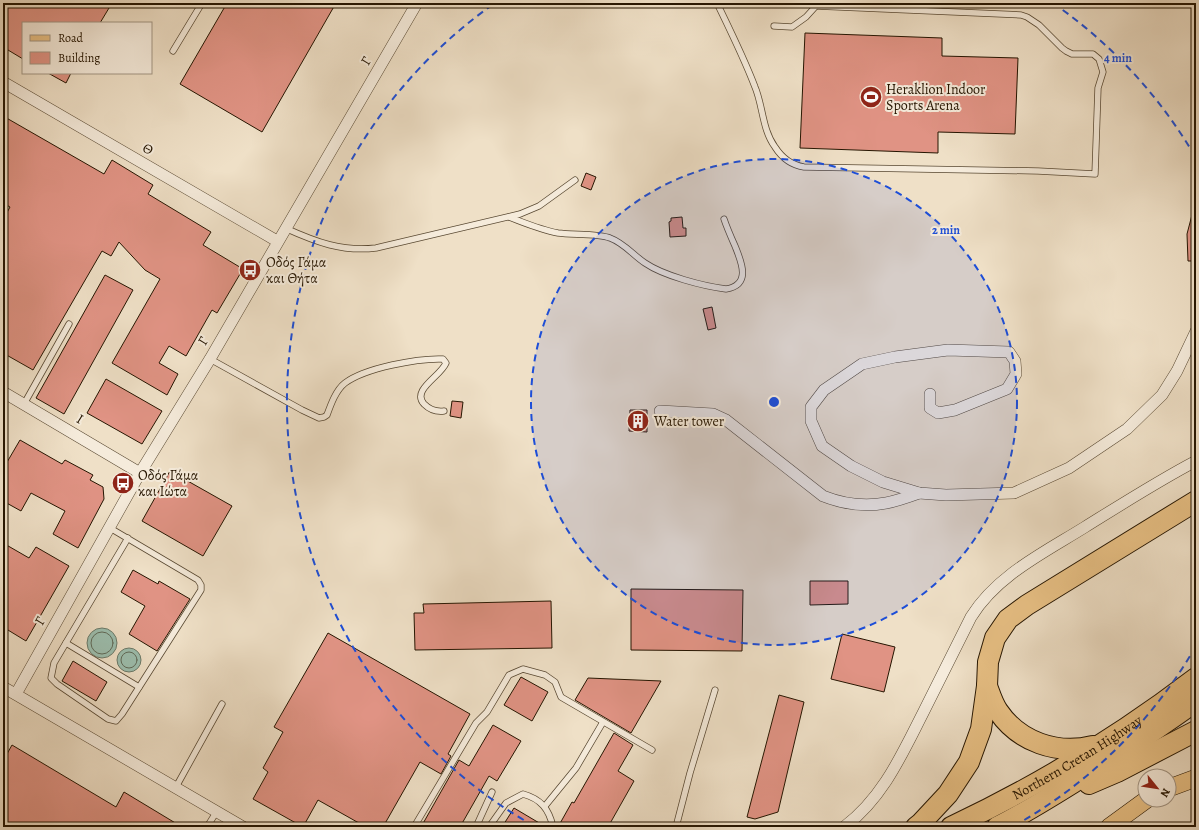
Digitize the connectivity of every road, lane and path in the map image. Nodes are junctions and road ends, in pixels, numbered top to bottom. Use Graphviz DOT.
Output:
graph roads {
  1 [pos="202,3"];
  2 [pos="417,3"];
  3 [pos="717,3"];
  4 [pos="814,4"];
  5 [pos="774,26"];
  6 [pos="173,51"];
  7 [pos="3,82"];
  8 [pos="575,180"];
  9 [pos="509,217"];
  10 [pos="724,219"];
  11 [pos="285,228"];
  12 [pos="277,241"];
  13 [pos="69,324"];
  14 [pos="1196,331"];
  15 [pos="210,359"];
  16 [pos="3,392"];
  17 [pos="930,394"];
  18 [pos="24,404"];
  19 [pos="444,411"];
  20 [pos="660,411"];
  21 [pos="1196,461"];
  22 [pos="140,473"];
  23 [pos="919,494"];
  24 [pos="1196,501"];
  25 [pos="110,528"];
  26 [pos="128,538"];
  27 [pos="66,643"];
  28 [pos="1196,678"];
  29 [pos="987,686"];
  30 [pos="3,687"];
  31 [pos="140,687"];
  32 [pos="715,690"];
  33 [pos="16,694"];
  34 [pos="1196,701"];
  35 [pos="222,704"];
  36 [pos="604,722"];
  37 [pos="1196,731"];
  38 [pos="1104,743"];
  39 [pos="652,750"];
  40 [pos="1196,778"];
  41 [pos="1177,785"];
  42 [pos="176,787"];
  43 [pos="492,792"];
  44 [pos="545,806"];
  45 [pos="1137,807"];
  46 [pos="217,811"];
  47 [pos="1025,813"];
  48 [pos="208,827"];
  49 [pos="243,827"];
  50 [pos="414,827"];
  51 [pos="476,827"];
  52 [pos="490,827"];
  53 [pos="553,827"];
  54 [pos="676,827"];
  55 [pos="844,827"];
  56 [pos="916,827"];
  57 [pos="951,827"];
  58 [pos="997,827"];
  59 [pos="1109,827"];
  1 -- 6 [label="lane"];
  2 -- 11 [label="street, Γ"];
  3 -- 4 [label="lane"];
  4 -- 5 [label="lane"];
  7 -- 12 [label="street, Θ"];
  8 -- 9 [label="lane"];
  9 -- 10 [label="lane"];
  9 -- 11 [label="lane"];
  11 -- 12 [label="street, Γ"];
  12 -- 15 [label="street, Γ"];
  13 -- 18 [label="lane"];
  14 -- 23 [label="street"];
  15 -- 19 [label="lane"];
  15 -- 22 [label="street, Γ"];
  16 -- 18 [label="street, Ι"];
  17 -- 23 [label="street"];
  18 -- 22 [label="street, Ι"];
  20 -- 23 [label="street"];
  21 -- 55 [label="street"];
  22 -- 25 [label="street, Γ"];
  24 -- 29 [label="highway"];
  25 -- 26 [label="lane"];
  25 -- 33 [label="street, Γ"];
  26 -- 27 [label="lane"];
  26 -- 31 [label="lane"];
  27 -- 31 [label="lane"];
  27 -- 31 [label="lane"];
  28 -- 38 [label="highway, Northern Cretan Highway"];
  29 -- 38 [label="highway"];
  29 -- 56 [label="highway"];
  30 -- 33 [label="street"];
  32 -- 54 [label="lane"];
  33 -- 42 [label="street"];
  34 -- 47 [label="highway, Northern Cretan Highway"];
  35 -- 42 [label="lane"];
  36 -- 39 [label="lane"];
  36 -- 44 [label="lane"];
  36 -- 50 [label="lane"];
  37 -- 47 [label="highway"];
  38 -- 57 [label="highway, Northern Cretan Highway"];
  40 -- 41 [label="main road"];
  42 -- 46 [label="street"];
  43 -- 51 [label="lane"];
  44 -- 52 [label="lane"];
  44 -- 53 [label="lane"];
  45 -- 59 [label="main road"];
  46 -- 48 [label="lane"];
  46 -- 49 [label="street"];
  47 -- 58 [label="highway, Northern Cretan Highway"];
}
